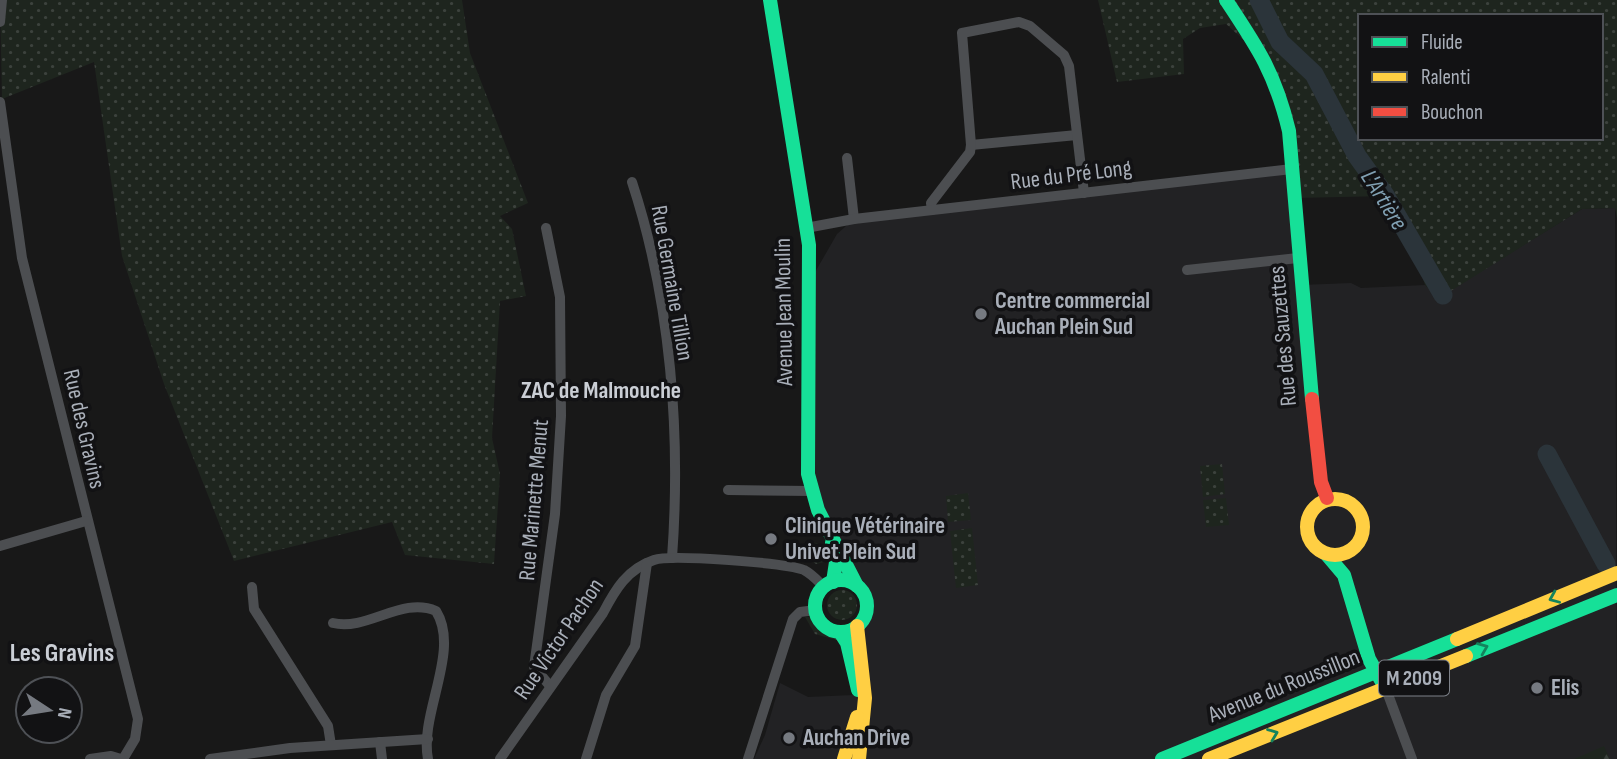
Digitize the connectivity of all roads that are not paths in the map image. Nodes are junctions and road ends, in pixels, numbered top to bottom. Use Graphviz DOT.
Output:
graph roads {
  1 [pos="2,0"];
  2 [pos="770,0"];
  3 [pos="1226,0"];
  4 [pos="0,22"];
  5 [pos="0,102"];
  6 [pos="2,132"];
  7 [pos="1077,135"];
  8 [pos="971,145"];
  9 [pos="847,158"];
  10 [pos="1292,169"];
  11 [pos="632,183"];
  12 [pos="1084,193"];
  13 [pos="932,210"];
  14 [pos="854,219"];
  15 [pos="546,228"];
  16 [pos="806,228"];
  17 [pos="1298,258"];
  18 [pos="1187,270"];
  19 [pos="728,490"];
  20 [pos="812,491"];
  21 [pos="1327,498"];
  22 [pos="86,521"];
  23 [pos="831,538"];
  24 [pos="0,546"];
  25 [pos="1348,554"];
  26 [pos="1327,555"];
  27 [pos="673,558"];
  28 [pos="647,563"];
  29 [pos="1617,573"];
  30 [pos="1344,575"];
  31 [pos="828,585"];
  32 [pos="857,586"];
  33 [pos="253,587"];
  34 [pos="1617,595"];
  35 [pos="816,610"];
  36 [pos="333,623"];
  37 [pos="857,626"];
  38 [pos="840,632"];
  39 [pos="1376,673"];
  40 [pos="550,686"];
  41 [pos="1387,689"];
  42 [pos="428,739"];
  43 [pos="380,742"];
  44 [pos="331,745"];
  45 [pos="90,759"];
  46 [pos="122,759"];
  47 [pos="210,759"];
  48 [pos="382,759"];
  49 [pos="428,759"];
  50 [pos="500,759"];
  51 [pos="586,759"];
  52 [pos="748,759"];
  53 [pos="844,759"];
  54 [pos="859,759"];
  55 [pos="1162,759"];
  56 [pos="1209,759"];
  57 [pos="1412,759"];
  1 -- 4 [label="street"];
  2 -- 16 [label="main road, Avenue Jean Moulin"];
  3 -- 10 [label="main road, Rue des Sauzettes"];
  5 -- 6 [label="street, Rue des Gravins"];
  6 -- 22 [label="street, Rue des Gravins"];
  7 -- 8 [label="street"];
  7 -- 8 [label="street"];
  7 -- 12 [label="street"];
  8 -- 13 [label="street"];
  9 -- 14 [label="street"];
  10 -- 12 [label="street, Rue du Pré Long"];
  10 -- 17 [label="main road, Rue des Sauzettes"];
  11 -- 27 [label="street, Rue Germaine Tillion"];
  12 -- 13 [label="street, Rue du Pré Long"];
  13 -- 14 [label="street, Rue du Pré Long"];
  14 -- 16 [label="street, Rue du Pré Long"];
  15 -- 40 [label="street, Rue Marinette Menut"];
  16 -- 20 [label="main road, Avenue Jean Moulin"];
  17 -- 18 [label="street"];
  17 -- 21 [label="main road, Rue des Sauzettes"];
  19 -- 20 [label="street"];
  20 -- 23 [label="main road, Avenue Jean Moulin"];
  21 -- 25 [label="main road"];
  21 -- 26 [label="main road"];
  22 -- 24 [label="street"];
  22 -- 46 [label="street, Rue des Gravins"];
  23 -- 31 [label="main road, Avenue Jean Moulin"];
  23 -- 32 [label="main road, Avenue Jean Moulin"];
  25 -- 26 [label="main road"];
  25 -- 30 [label="main road"];
  26 -- 30 [label="main road"];
  27 -- 28 [label="street, Rue Victor Pachon"];
  27 -- 31 [label="street, Rue Victor Pachon"];
  28 -- 40 [label="street, Rue Victor Pachon"];
  28 -- 51 [label="street"];
  29 -- 39 [label="main road, Avenue du Roussillon / M 2009, one-way"];
  30 -- 39 [label="main road"];
  31 -- 32 [label="main road"];
  31 -- 35 [label="main road"];
  32 -- 37 [label="main road"];
  33 -- 44 [label="street"];
  41 -- 34 [label="main road, Avenue du Roussillon / M 2009, one-way"];
  35 -- 38 [label="main road"];
  35 -- 52 [label="street"];
  36 -- 42 [label="street"];
  37 -- 38 [label="main road"];
  37 -- 54 [label="main road"];
  38 -- 53 [label="main road"];
  39 -- 41 [label="main road"];
  39 -- 55 [label="main road, Avenue du Roussillon / M 2009"];
  40 -- 50 [label="street, Rue Victor Pachon"];
  56 -- 41 [label="main road, Avenue du Roussillon / M 2009, one-way"];
  41 -- 57 [label="street"];
  42 -- 43 [label="street"];
  42 -- 49 [label="street"];
  43 -- 44 [label="street"];
  43 -- 48 [label="street"];
  44 -- 47 [label="street"];
  45 -- 46 [label="street"];
}
